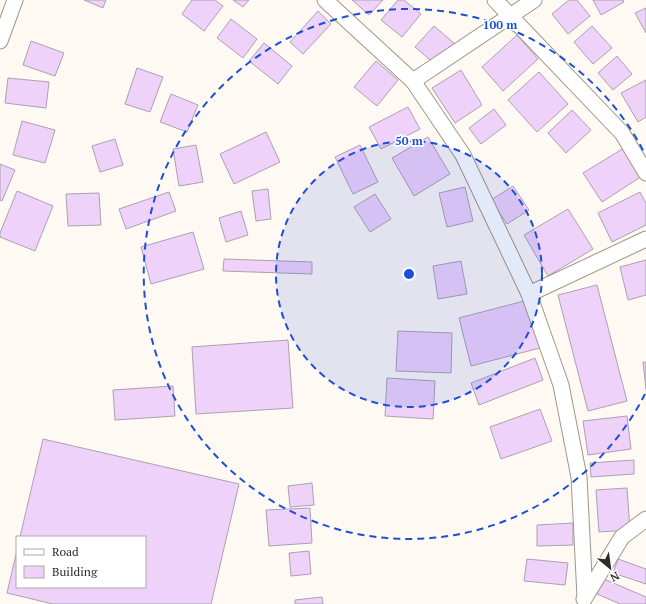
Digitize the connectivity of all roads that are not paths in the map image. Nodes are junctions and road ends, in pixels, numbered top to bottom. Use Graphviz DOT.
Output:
graph roads {
  1 [pos="15,0"];
  2 [pos="325,0"];
  3 [pos="495,0"];
  4 [pos="534,0"];
  5 [pos="509,16"];
  6 [pos="0,41"];
  7 [pos="413,81"];
  8 [pos="646,172"];
  9 [pos="646,239"];
  10 [pos="529,294"];
  11 [pos="646,519"];
  12 [pos="583,601"];
  1 -- 6 [label="street"];
  2 -- 7 [label="street"];
  3 -- 5 [label="street"];
  4 -- 5 [label="street"];
  5 -- 7 [label="street"];
  5 -- 8 [label="street"];
  7 -- 10 [label="street"];
  9 -- 10 [label="street"];
  10 -- 12 [label="street"];
  11 -- 12 [label="street"];
}
